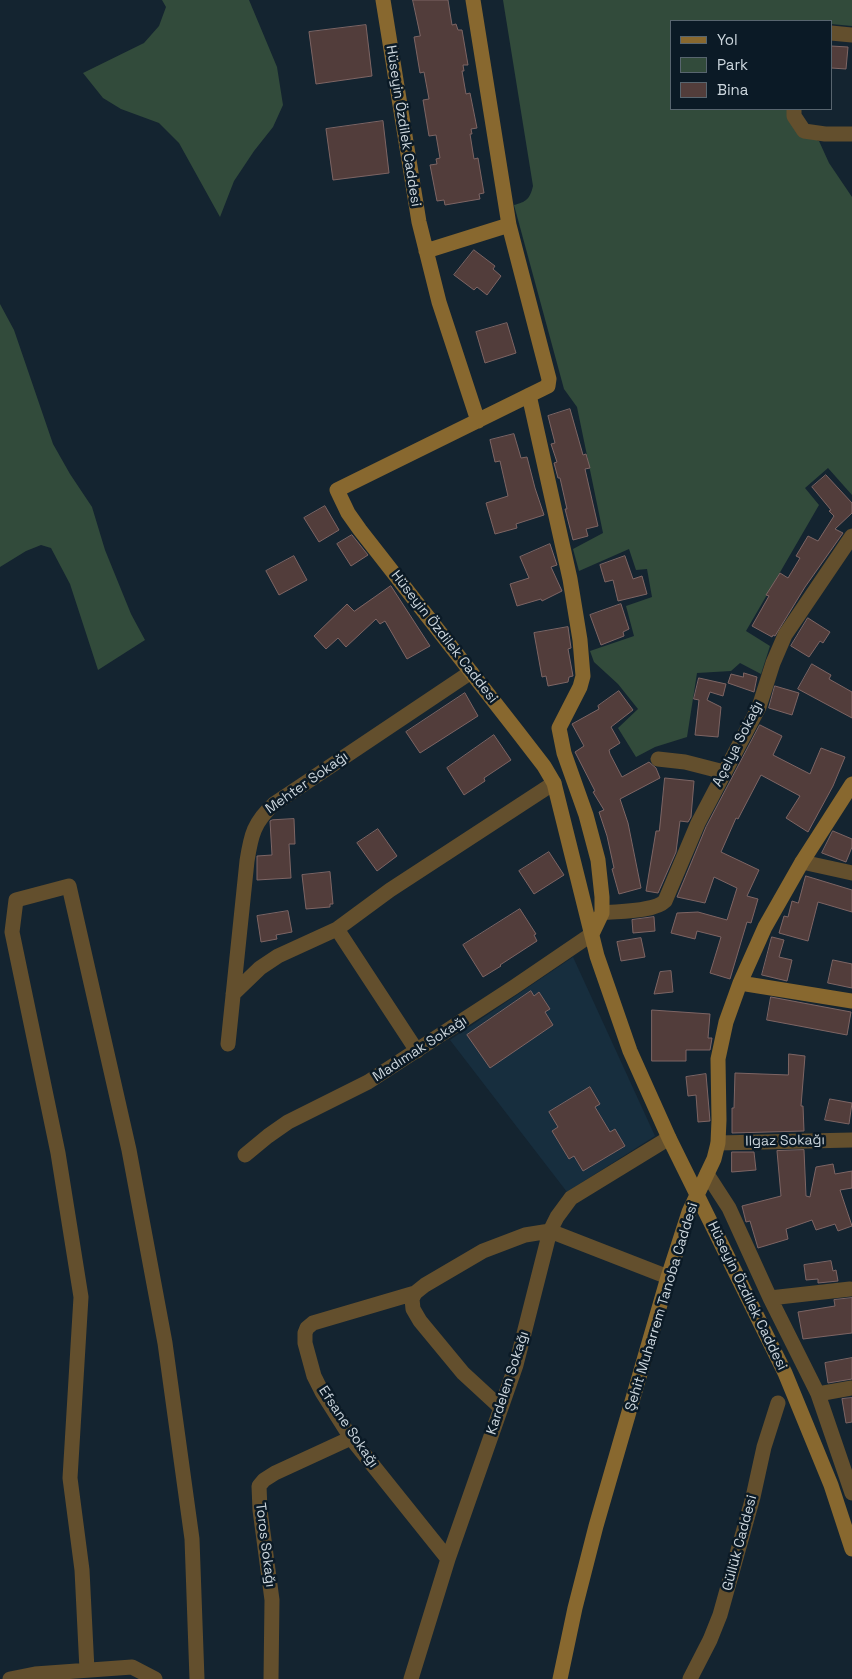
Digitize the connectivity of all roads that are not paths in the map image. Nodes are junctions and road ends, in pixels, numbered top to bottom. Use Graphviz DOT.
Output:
graph roads {
  1 [pos="383,0"];
  2 [pos="472,0"];
  3 [pos="832,33"];
  4 [pos="852,35"];
  5 [pos="794,110"];
  6 [pos="852,134"];
  7 [pos="508,225"];
  8 [pos="426,251"];
  9 [pos="529,395"];
  10 [pos="478,420"];
  11 [pos="852,538"];
  12 [pos="471,672"];
  13 [pos="658,759"];
  14 [pos="724,772"];
  15 [pos="554,783"];
  16 [pos="852,784"];
  17 [pos="802,862"];
  18 [pos="852,873"];
  19 [pos="602,913"];
  20 [pos="7,921"];
  21 [pos="337,929"];
  22 [pos="592,934"];
  23 [pos="740,983"];
  24 [pos="233,994"];
  25 [pos="852,1001"];
  26 [pos="228,1044"];
  27 [pos="417,1051"];
  28 [pos="669,1138"];
  29 [pos="852,1140"];
  30 [pos="718,1143"];
  31 [pos="245,1155"];
  32 [pos="707,1174"];
  33 [pos="697,1193"];
  34 [pos="550,1231"];
  35 [pos="668,1277"];
  36 [pos="850,1289"];
  37 [pos="415,1293"];
  38 [pos="770,1298"];
  39 [pos="852,1388"];
  40 [pos="818,1394"];
  41 [pos="778,1403"];
  42 [pos="501,1408"];
  43 [pos="351,1438"];
  44 [pos="852,1493"];
  45 [pos="852,1549"];
  46 [pos="448,1559"];
  47 [pos="87,1670"];
  48 [pos="10,1679"];
  49 [pos="156,1679"];
  50 [pos="197,1679"];
  51 [pos="271,1679"];
  52 [pos="411,1679"];
  53 [pos="560,1679"];
  54 [pos="690,1679"];
  1 -- 8 [label="street, Hüseyin Özdilek Caddesi"];
  2 -- 7 [label="street, Hüseyin Özdilek Caddesi"];
  3 -- 4 [label="street"];
  5 -- 6 [label="street"];
  7 -- 8 [label="street"];
  7 -- 9 [label="street, Hüseyin Özdilek Caddesi"];
  8 -- 10 [label="street, Hüseyin Özdilek Caddesi"];
  9 -- 10 [label="street, Hüseyin Özdilek Caddesi"];
  9 -- 19 [label="street"];
  10 -- 12 [label="street, Hüseyin Özdilek Caddesi"];
  11 -- 14 [label="street, Açelya Sokağı"];
  12 -- 15 [label="street, Hüseyin Özdilek Caddesi"];
  12 -- 24 [label="street, Mehter Sokağı"];
  13 -- 14 [label="street"];
  14 -- 19 [label="street, Açelya Sokağı"];
  15 -- 21 [label="street"];
  15 -- 22 [label="street, Hüseyin Özdilek Caddesi"];
  16 -- 17 [label="street, Şehit Muharrem Tanoba Caddesi"];
  17 -- 18 [label="street"];
  17 -- 23 [label="street, Şehit Muharrem Tanoba Caddesi"];
  19 -- 22 [label="street"];
  20 -- 47 [label="street"];
  20 -- 50 [label="street"];
  21 -- 24 [label="street"];
  21 -- 27 [label="street"];
  22 -- 27 [label="street, Madımak Sokağı"];
  22 -- 28 [label="street, Hüseyin Özdilek Caddesi"];
  23 -- 25 [label="street"];
  23 -- 30 [label="street, Şehit Muharrem Tanoba Caddesi"];
  24 -- 26 [label="street, Mehter Sokağı"];
  27 -- 31 [label="street, Madımak Sokağı"];
  28 -- 33 [label="street, Hüseyin Özdilek Caddesi"];
  28 -- 34 [label="street, Kardelen Sokağı"];
  29 -- 30 [label="street, Ilgaz Sokağı"];
  30 -- 32 [label="street, Şehit Muharrem Tanoba Caddesi"];
  32 -- 33 [label="street, Şehit Muharrem Tanoba Caddesi"];
  32 -- 38 [label="street, Hüseyin Özdilek Caddesi"];
  33 -- 35 [label="street, Şehit Muharrem Tanoba Caddesi"];
  33 -- 45 [label="street, Hüseyin Özdilek Caddesi"];
  34 -- 35 [label="street"];
  34 -- 37 [label="street"];
  34 -- 42 [label="street, Kardelen Sokağı"];
  35 -- 53 [label="street, Şehit Muharrem Tanoba Caddesi"];
  36 -- 38 [label="street"];
  37 -- 42 [label="street"];
  37 -- 43 [label="street, Efsane Sokağı"];
  38 -- 40 [label="street, Hüseyin Özdilek Caddesi"];
  39 -- 40 [label="street"];
  40 -- 44 [label="street, Hüseyin Özdilek Caddesi"];
  41 -- 54 [label="street, Güllük Caddesi"];
  42 -- 46 [label="street, Kardelen Sokağı"];
  43 -- 46 [label="street, Efsane Sokağı"];
  43 -- 51 [label="street, Toros Sokağı"];
  46 -- 52 [label="street, Kardelen Sokağı"];
  47 -- 48 [label="street"];
  47 -- 49 [label="street"];
}
